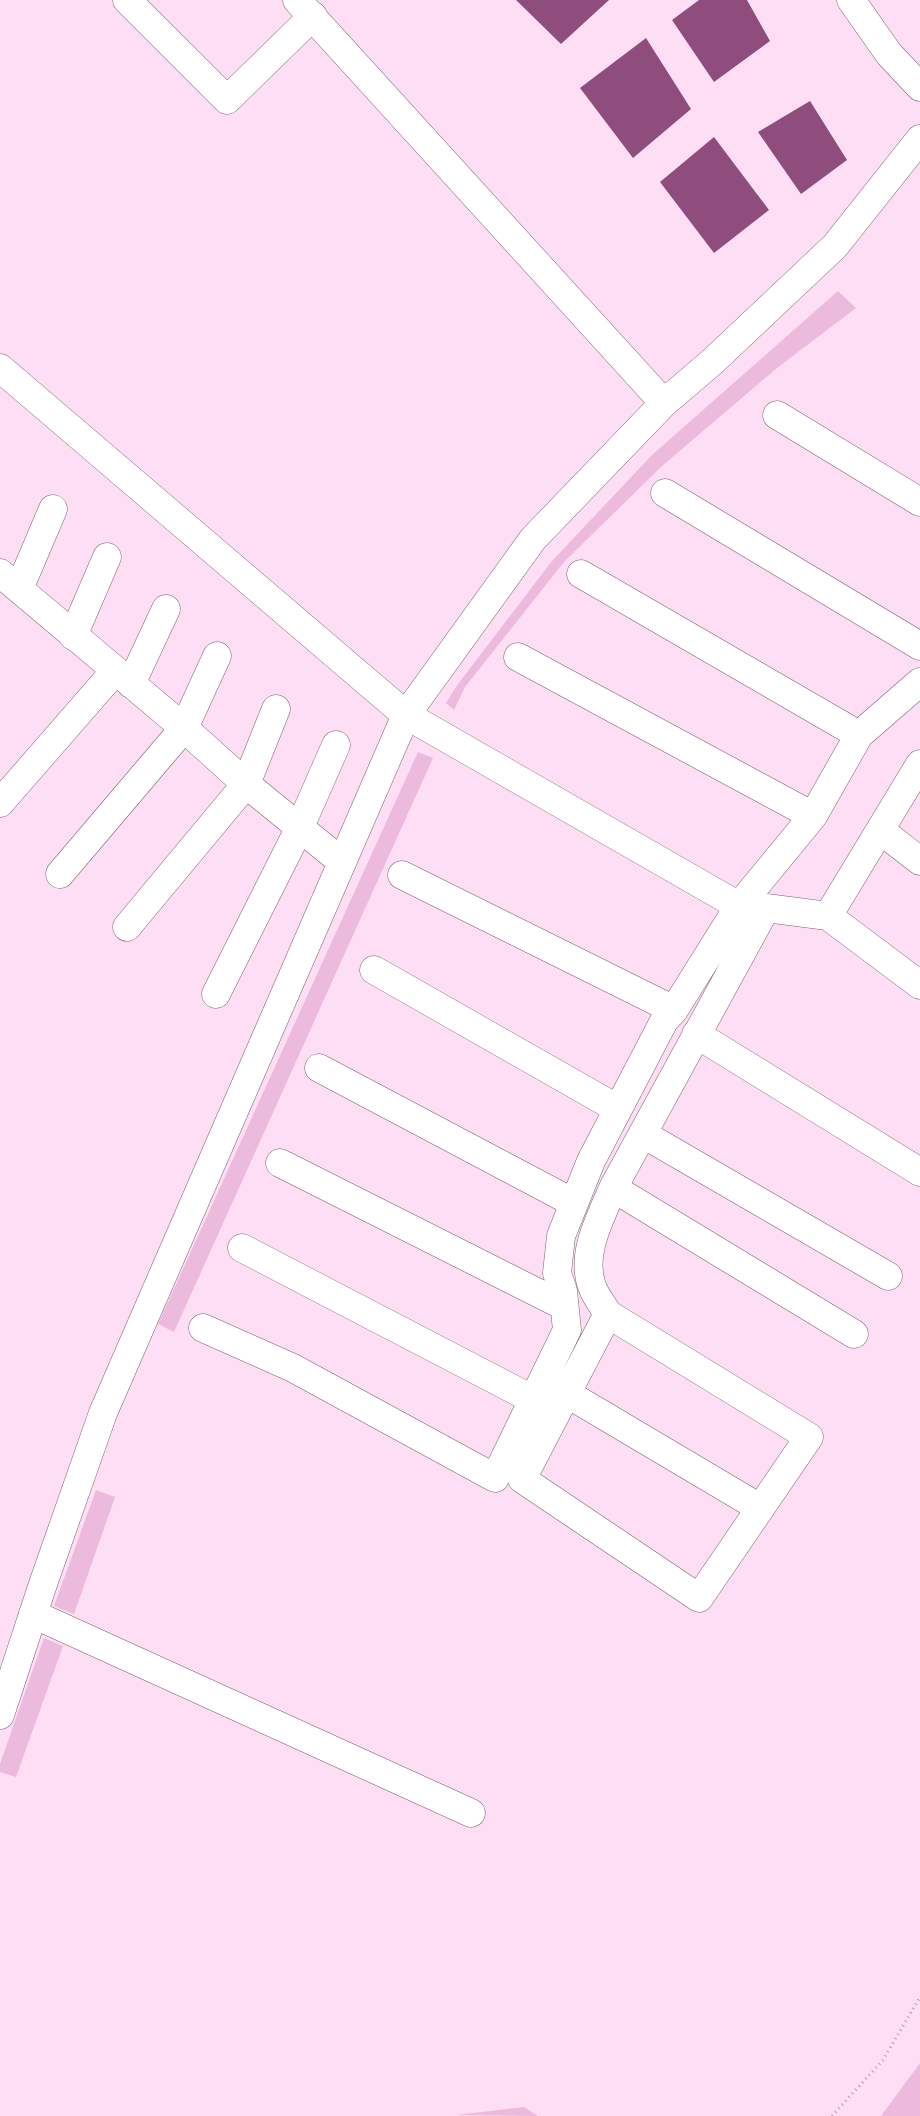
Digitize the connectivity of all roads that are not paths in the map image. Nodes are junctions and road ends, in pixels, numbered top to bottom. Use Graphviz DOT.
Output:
graph roads {
  1 [pos="127,0"];
  2 [pos="851,0"];
  3 [pos="305,8"];
  4 [pos="920,86"];
  5 [pos="920,139"];
  6 [pos="0,368"];
  7 [pos="664,403"];
  8 [pos="777,415"];
  9 [pos="665,493"];
  10 [pos="920,502"];
  11 [pos="54,509"];
  12 [pos="107,557"];
  13 [pos="581,574"];
  14 [pos="10,581"];
  15 [pos="166,609"];
  16 [pos="73,636"];
  17 [pos="920,646"];
  18 [pos="217,656"];
  19 [pos="518,657"];
  20 [pos="123,678"];
  21 [pos="920,682"];
  22 [pos="276,710"];
  23 [pos="406,716"];
  24 [pos="184,728"];
  25 [pos="859,735"];
  26 [pos="336,745"];
  27 [pos="920,764"];
  28 [pos="246,784"];
  29 [pos="0,803"];
  30 [pos="813,816"];
  31 [pos="300,827"];
  32 [pos="880,830"];
  33 [pos="920,861"];
  34 [pos="342,862"];
  35 [pos="60,874"];
  36 [pos="402,875"];
  37 [pos="739,906"];
  38 [pos="828,916"];
  39 [pos="127,928"];
  40 [pos="374,970"];
  41 [pos="920,985"];
  42 [pos="216,994"];
  43 [pos="674,1010"];
  44 [pos="696,1034"];
  45 [pos="320,1068"];
  46 [pos="618,1109"];
  47 [pos="643,1134"];
  48 [pos="280,1163"];
  49 [pos="920,1172"];
  50 [pos="613,1188"];
  51 [pos="574,1203"];
  52 [pos="242,1248"];
  53 [pos="888,1276"];
  54 [pos="564,1306"];
  55 [pos="608,1314"];
  56 [pos="203,1328"];
  57 [pos="854,1334"];
  58 [pos="566,1394"];
  59 [pos="534,1400"];
  60 [pos="760,1508"];
  61 [pos="33,1614"];
  62 [pos="0,1715"];
  63 [pos="471,1813"];
  1 -- 3 [label="street"];
  2 -- 4 [label="street"];
  3 -- 7 [label="street"];
  5 -- 7 [label="street"];
  6 -- 23 [label="street"];
  7 -- 23 [label="street"];
  8 -- 10 [label="street"];
  9 -- 17 [label="street"];
  11 -- 14 [label="street"];
  12 -- 16 [label="street"];
  13 -- 25 [label="street"];
  14 -- 16 [label="street"];
  15 -- 20 [label="street"];
  16 -- 20 [label="street"];
  18 -- 24 [label="street"];
  19 -- 30 [label="street"];
  20 -- 24 [label="street"];
  20 -- 29 [label="street"];
  21 -- 25 [label="street"];
  22 -- 28 [label="street"];
  23 -- 34 [label="street"];
  23 -- 37 [label="street"];
  24 -- 28 [label="street"];
  24 -- 35 [label="street"];
  25 -- 30 [label="street"];
  26 -- 31 [label="street"];
  27 -- 32 [label="street"];
  28 -- 31 [label="street"];
  28 -- 39 [label="street"];
  30 -- 37 [label="street"];
  31 -- 34 [label="street"];
  31 -- 42 [label="street"];
  32 -- 33 [label="street"];
  32 -- 38 [label="street"];
  34 -- 61 [label="street"];
  36 -- 43 [label="street"];
  37 -- 43 [label="street"];
  38 -- 41 [label="street"];
  38 -- 44 [label="street"];
  40 -- 46 [label="street"];
  43 -- 46 [label="street"];
  44 -- 47 [label="street"];
  44 -- 49 [label="street"];
  45 -- 51 [label="street"];
  46 -- 51 [label="street"];
  47 -- 50 [label="street"];
  47 -- 53 [label="street"];
  48 -- 54 [label="street"];
  50 -- 55 [label="street"];
  50 -- 57 [label="street"];
  51 -- 54 [label="street"];
  52 -- 59 [label="street"];
  54 -- 59 [label="street"];
  55 -- 58 [label="street"];
  55 -- 60 [label="street"];
  56 -- 59 [label="street"];
  58 -- 60 [label="street"];
  58 -- 60 [label="street"];
  61 -- 62 [label="street"];
  61 -- 63 [label="street"];
}
